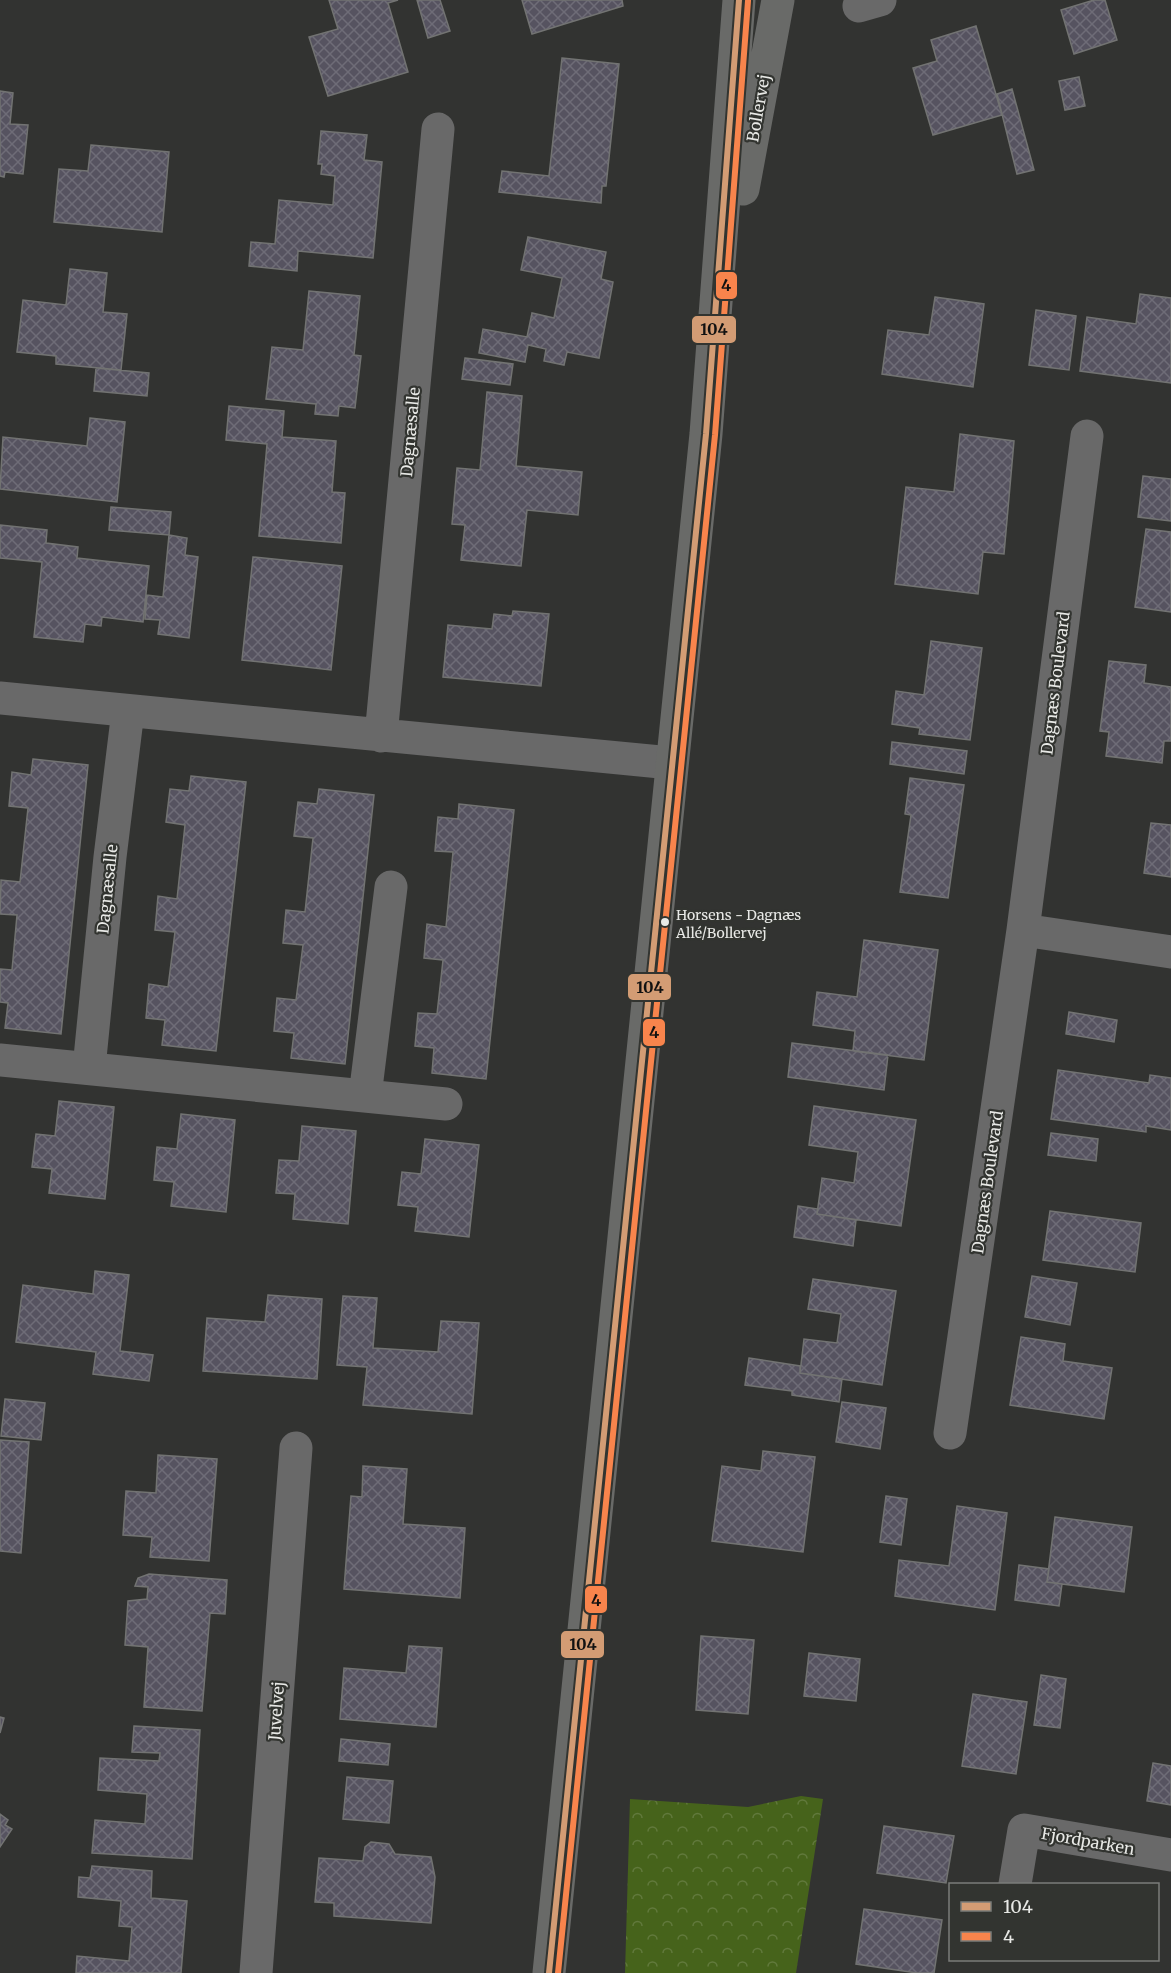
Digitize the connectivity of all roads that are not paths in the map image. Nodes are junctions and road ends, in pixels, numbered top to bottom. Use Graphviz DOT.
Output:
graph roads {
  1 [pos="739,0"];
  2 [pos="778,0"];
  3 [pos="438,129"];
  4 [pos="712,359"];
  5 [pos="1087,436"];
  6 [pos="0,698"];
  7 [pos="128,711"];
  8 [pos="381,736"];
  9 [pos="671,763"];
  10 [pos="391,887"];
  11 [pos="1023,930"];
  12 [pos="1171,952"];
  13 [pos="0,1060"];
  14 [pos="89,1068"];
  15 [pos="365,1096"];
  16 [pos="446,1104"];
  17 [pos="950,1434"];
  18 [pos="296,1448"];
  19 [pos="1171,1855"];
  20 [pos="1015,1883"];
  21 [pos="256,1973"];
  22 [pos="549,1973"];
  1 -- 4 [label="main road, Bollervej"];
  2 -- 4 [label="main road, Bollervej"];
  3 -- 8 [label="street, Dagnæsalle"];
  4 -- 9 [label="main road, Bollervej"];
  5 -- 11 [label="street, Dagnæs Boulevard"];
  6 -- 7 [label="street"];
  7 -- 8 [label="street"];
  7 -- 14 [label="street, Dagnæsalle"];
  8 -- 9 [label="street"];
  9 -- 22 [label="main road, Bollervej"];
  10 -- 15 [label="street"];
  11 -- 12 [label="street"];
  11 -- 17 [label="street, Dagnæs Boulevard"];
  13 -- 14 [label="street"];
  14 -- 15 [label="street"];
  15 -- 16 [label="street"];
  18 -- 21 [label="street, Juvelvej"];
  19 -- 20 [label="street, Fjordparken"];
}
